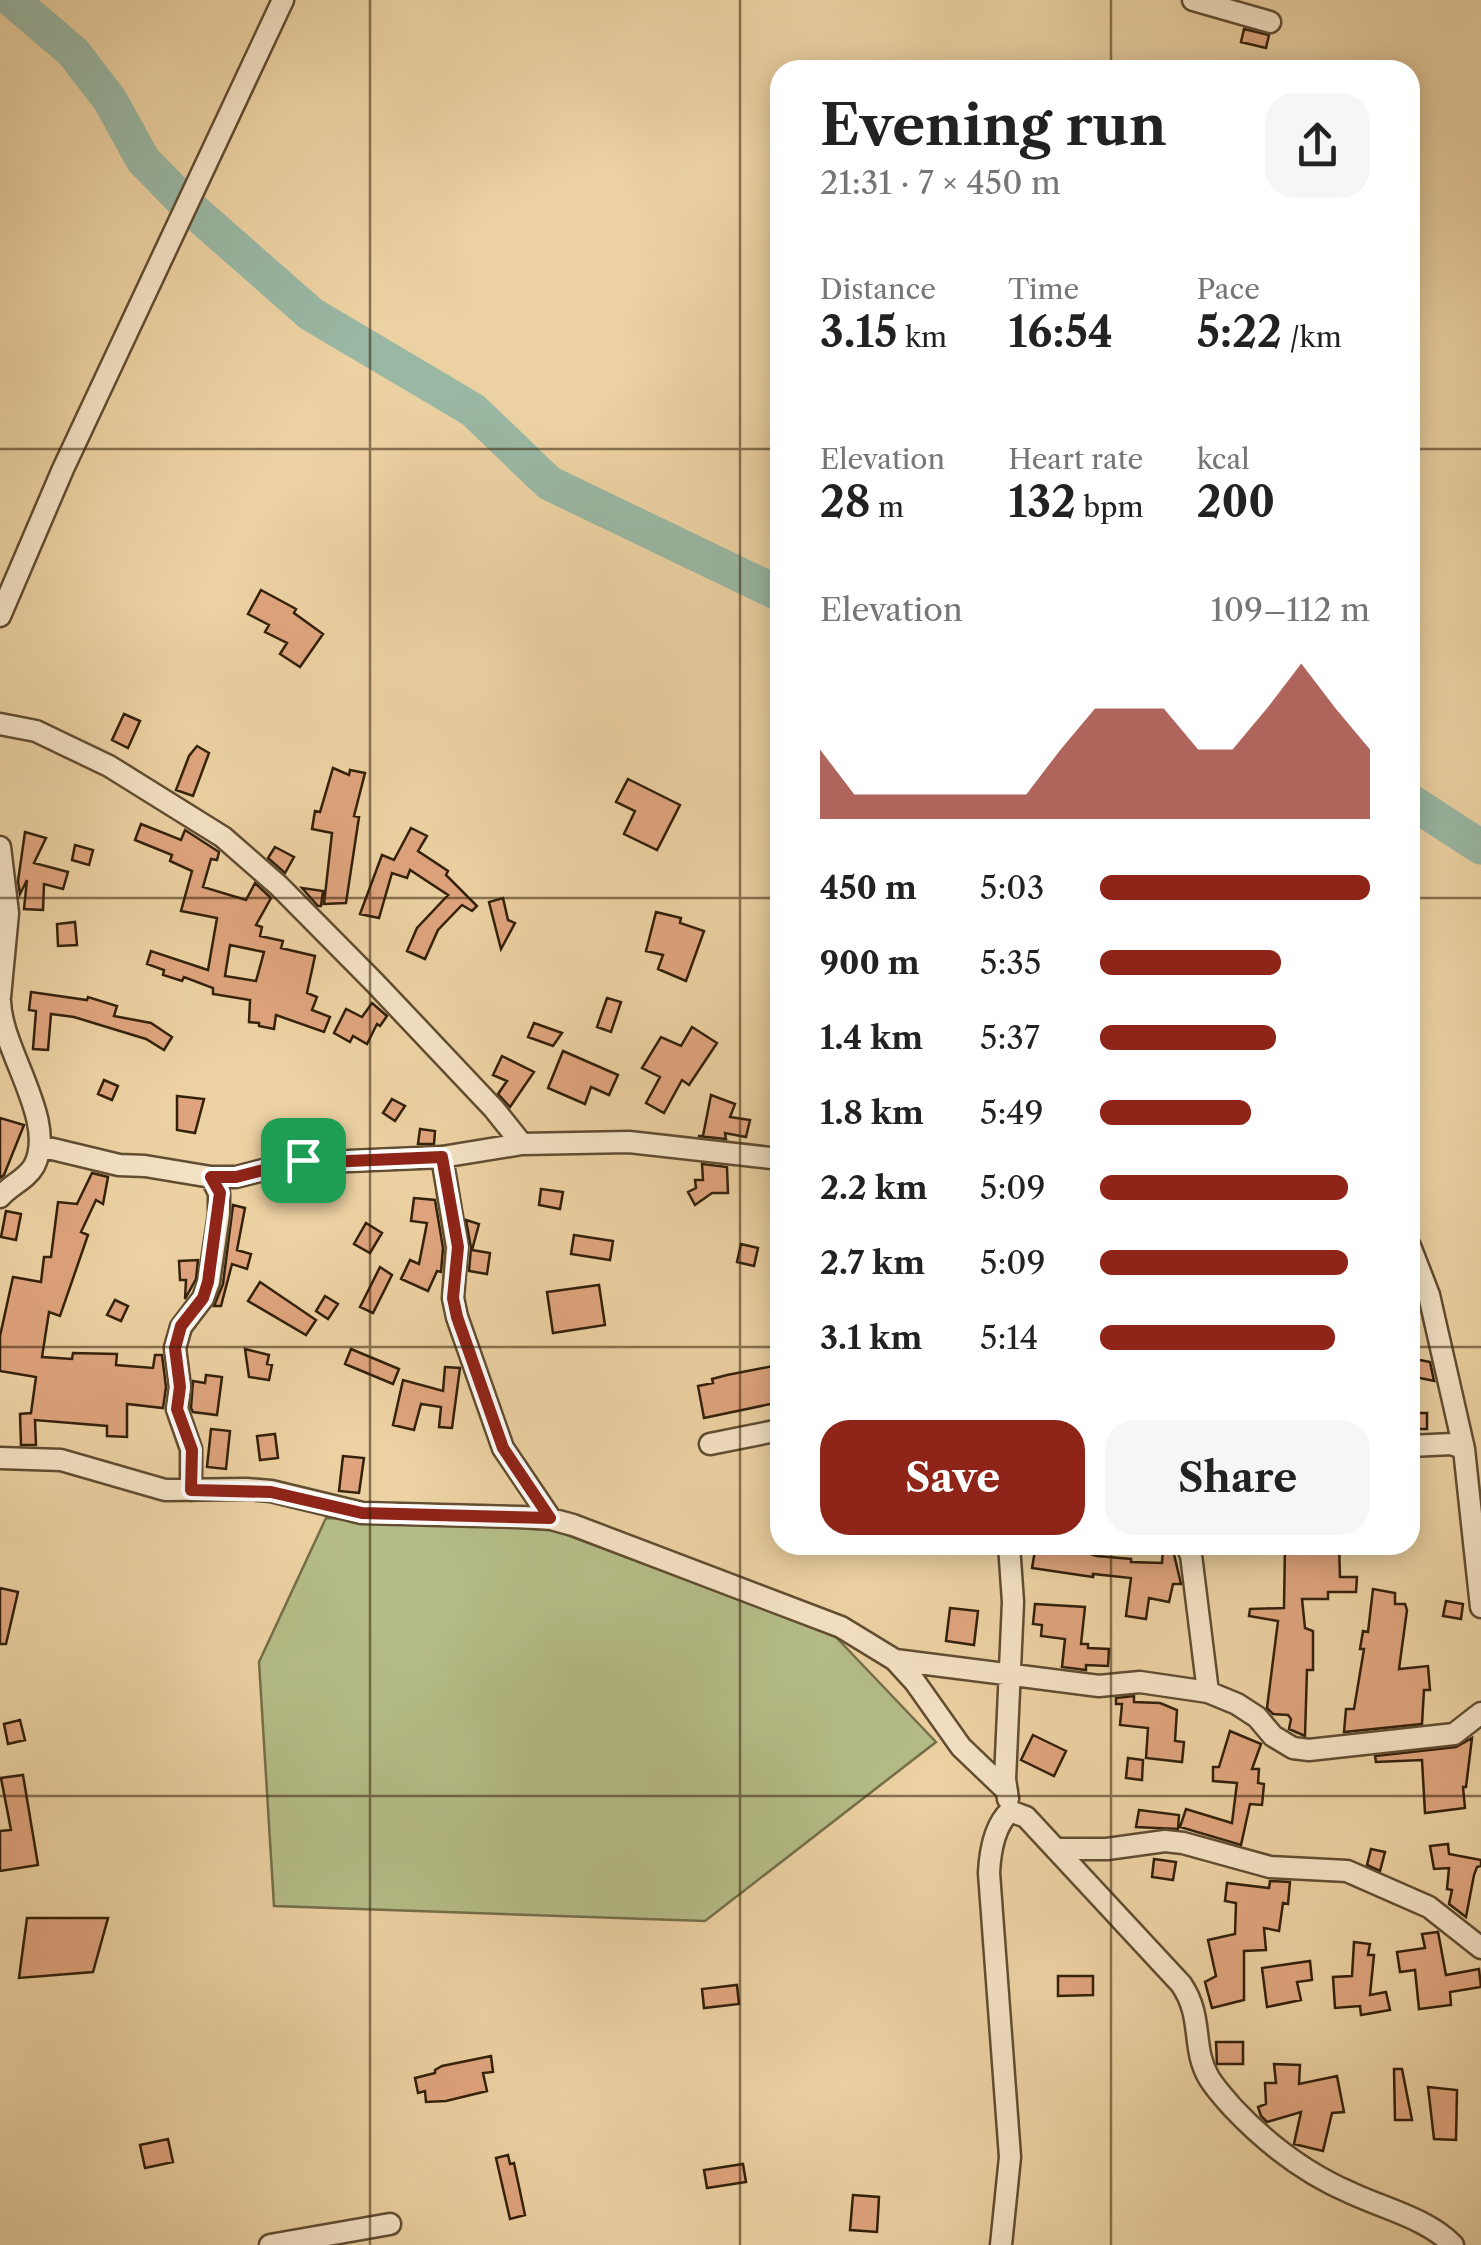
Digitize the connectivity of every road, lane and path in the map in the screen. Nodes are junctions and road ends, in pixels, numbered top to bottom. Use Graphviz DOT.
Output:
graph roads {
  1 [pos="283,0"];
  2 [pos="1193,0"];
  3 [pos="1270,22"];
  4 [pos="0,616"];
  5 [pos="0,724"];
  6 [pos="0,847"];
  7 [pos="0,999"];
  8 [pos="522,1144"];
  9 [pos="40,1146"];
  10 [pos="442,1157"];
  11 [pos="770,1158"];
  12 [pos="0,1177"];
  13 [pos="211,1177"];
  14 [pos="23,1179"];
  15 [pos="0,1197"];
  16 [pos="1420,1272"];
  17 [pos="770,1432"];
  18 [pos="710,1444"];
  19 [pos="1420,1446"];
  20 [pos="1464,1449"];
  21 [pos="0,1458"];
  22 [pos="191,1490"];
  23 [pos="550,1518"];
  24 [pos="1011,1555"];
  25 [pos="1191,1555"];
  26 [pos="1481,1607"];
  27 [pos="896,1660"];
  28 [pos="1011,1676"];
  29 [pos="1208,1692"];
  30 [pos="1481,1713"];
  31 [pos="1008,1801"];
  32 [pos="1057,1848"];
  33 [pos="1481,1948"];
  34 [pos="390,2224"];
  35 [pos="270,2245"];
  36 [pos="1002,2245"];
  37 [pos="1453,2245"];
  1 -- 4 [label="street"];
  2 -- 3 [label="street"];
  5 -- 8 [label="street"];
  6 -- 7 [label="street"];
  7 -- 9 [label="street"];
  8 -- 10 [label="street"];
  8 -- 11 [label="street"];
  9 -- 13 [label="street"];
  9 -- 14 [label="street"];
  10 -- 13 [label="street"];
  10 -- 23 [label="street"];
  12 -- 14 [label="street"];
  13 -- 22 [label="street"];
  14 -- 15 [label="street"];
  16 -- 20 [label="street"];
  17 -- 18 [label="street"];
  19 -- 20 [label="street"];
  20 -- 26 [label="street"];
  21 -- 22 [label="street"];
  22 -- 23 [label="street"];
  23 -- 27 [label="street"];
  24 -- 28 [label="street"];
  25 -- 29 [label="street"];
  27 -- 28 [label="street"];
  27 -- 31 [label="street"];
  28 -- 29 [label="street"];
  28 -- 31 [label="street"];
  29 -- 30 [label="street"];
  31 -- 32 [label="street"];
  31 -- 36 [label="street"];
  32 -- 33 [label="street"];
  32 -- 37 [label="street"];
  34 -- 35 [label="street"];
}
